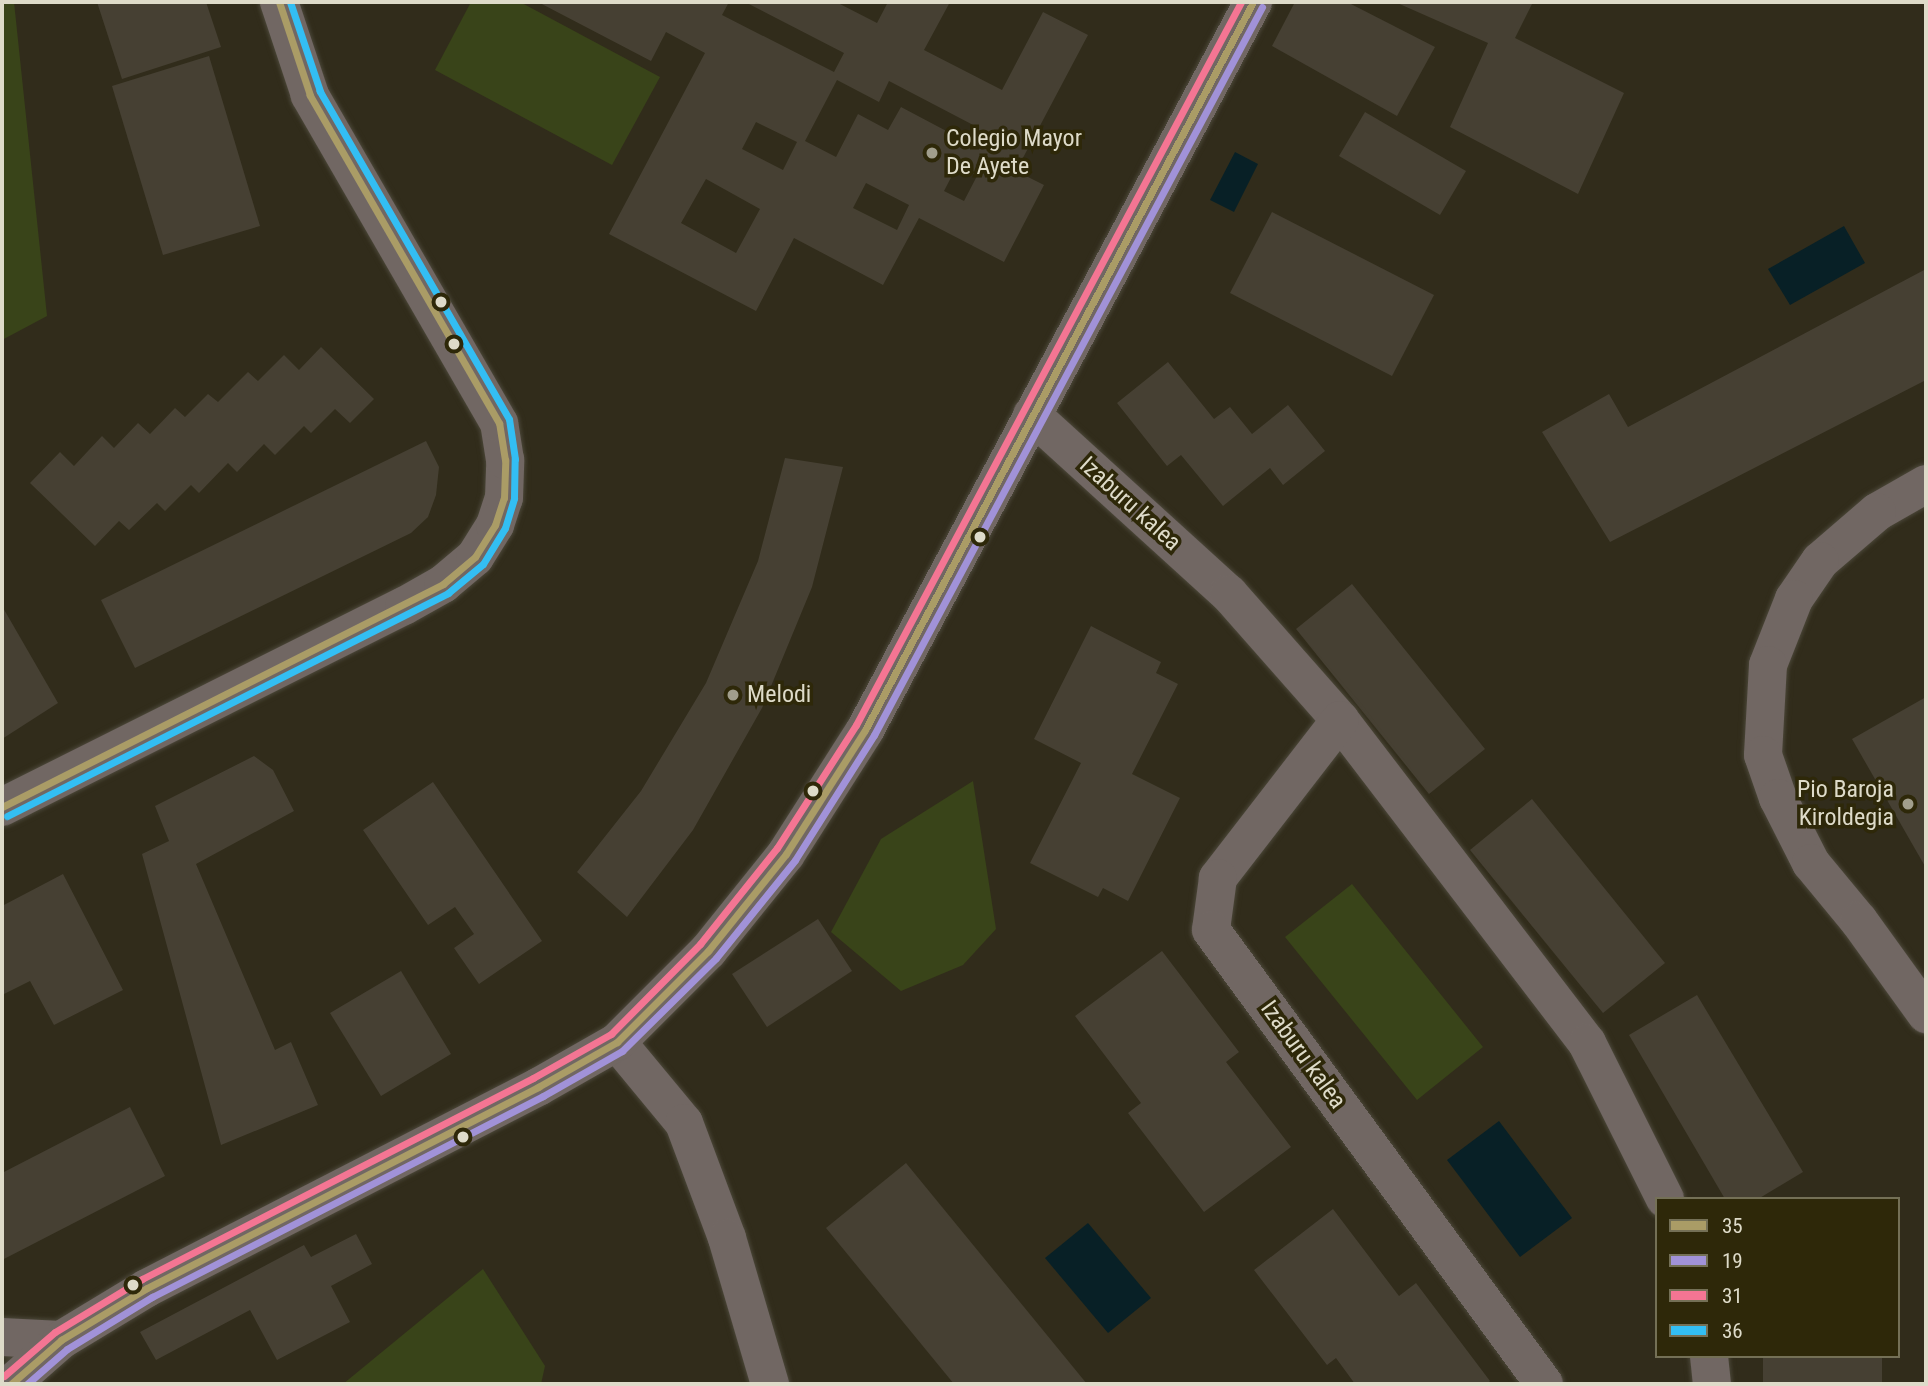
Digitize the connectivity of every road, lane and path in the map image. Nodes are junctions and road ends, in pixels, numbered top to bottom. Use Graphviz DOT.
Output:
graph roads {
  1 [pos="279,2"];
  2 [pos="1253,2"];
  3 [pos="1032,415"];
  4 [pos="1926,484"];
  5 [pos="1340,720"];
  6 [pos="2,807"];
  7 [pos="1926,1014"];
  8 [pos="617,1042"];
  9 [pos="1664,1197"];
  10 [pos="2,1337"];
  11 [pos="61,1340"];
  12 [pos="1709,1358"];
  13 [pos="11,1384"];
  14 [pos="770,1384"];
  15 [pos="1544,1384"];
  16 [pos="1712,1384"];
  1 -- 6 [label="street"];
  2 -- 3 [label="street"];
  3 -- 5 [label="street, Izaburu kalea"];
  3 -- 8 [label="street"];
  4 -- 7 [label="street"];
  5 -- 9 [label="street, Izaburu kalea"];
  5 -- 15 [label="street, Izaburu kalea"];
  8 -- 11 [label="street"];
  8 -- 14 [label="street"];
  10 -- 11 [label="street"];
  11 -- 13 [label="street"];
  12 -- 16 [label="street"];
}
